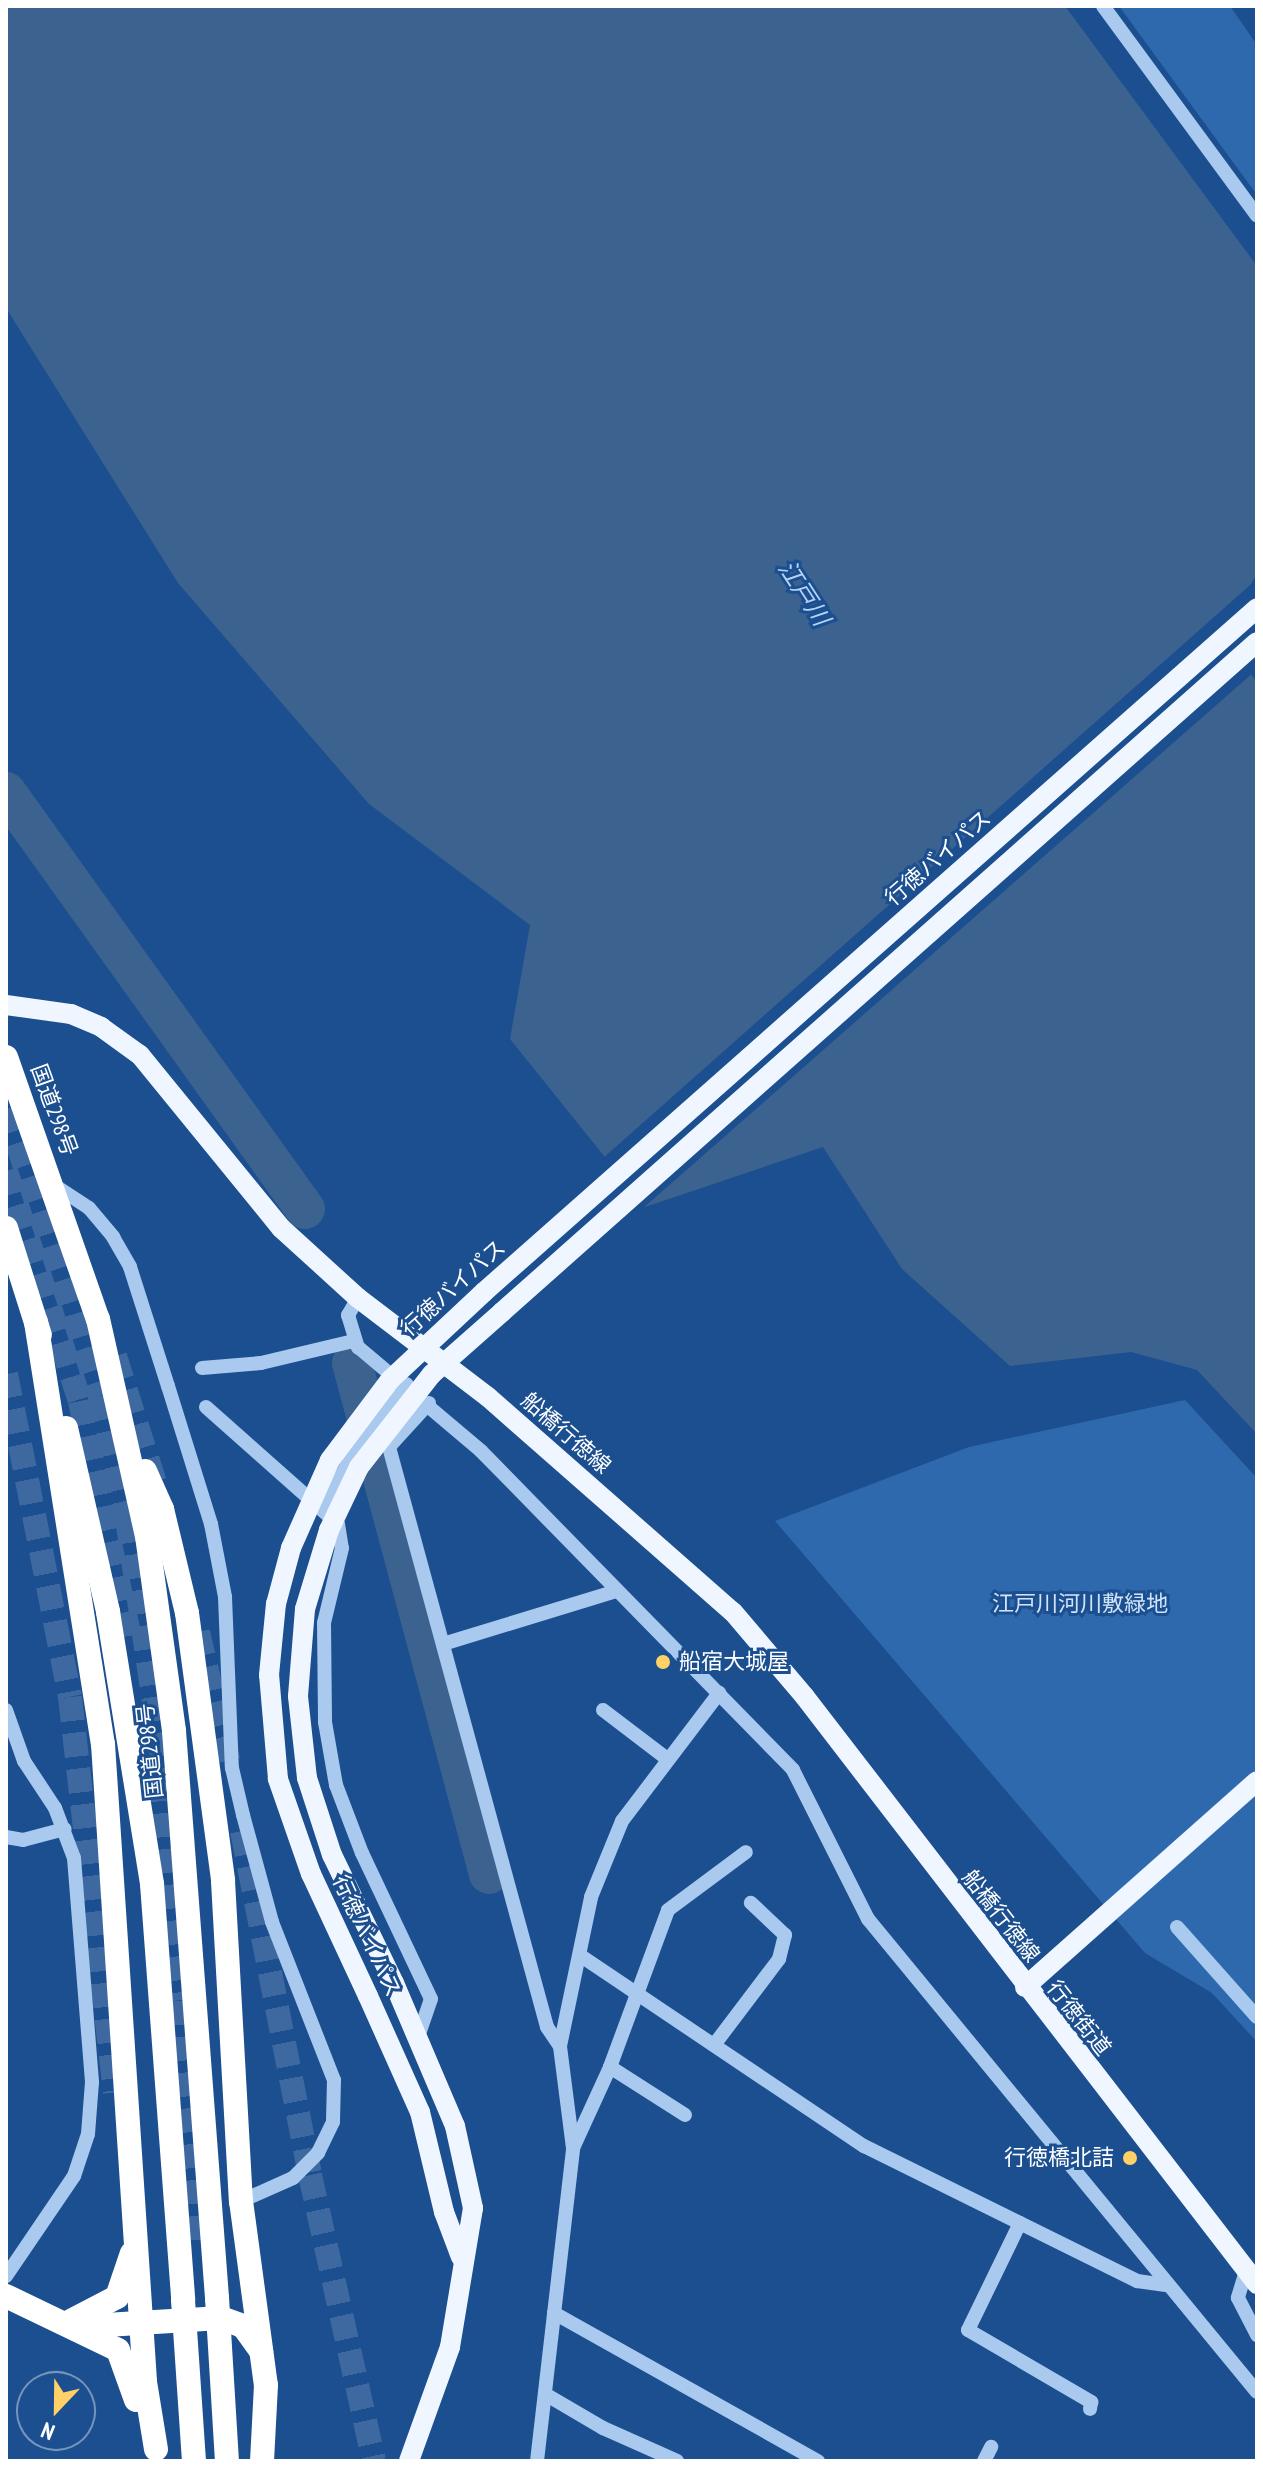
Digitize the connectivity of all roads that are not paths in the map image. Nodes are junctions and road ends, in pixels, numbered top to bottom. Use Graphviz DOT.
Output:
graph roads {
  1 [pos="1103,6"];
  2 [pos="1257,216"];
  3 [pos="1257,608"];
  4 [pos="1257,642"];
  5 [pos="6,1005"];
  6 [pos="6,1057"];
  7 [pos="54,1185"];
  8 [pos="6,1228"];
  9 [pos="358,1298"];
  10 [pos="36,1322"];
  11 [pos="353,1341"];
  12 [pos="202,1368"];
  13 [pos="407,1384"];
  14 [pos="120,1401"];
  15 [pos="429,1403"];
  16 [pos="206,1407"];
  17 [pos="324,1509"];
  18 [pos="616,1591"];
  19 [pos="443,1644"];
  20 [pos="719,1693"];
  21 [pos="6,1710"];
  22 [pos="603,1710"];
  23 [pos="666,1758"];
  24 [pos="1257,1781"];
  25 [pos="65,1829"];
  26 [pos="6,1837"];
  27 [pos="746,1852"];
  28 [pos="751,1903"];
  29 [pos="1177,1927"];
  30 [pos="581,1956"];
  31 [pos="1025,1987"];
  32 [pos="638,1995"];
  33 [pos="1257,2017"];
  34 [pos="419,2034"];
  35 [pos="714,2045"];
  36 [pos="560,2046"];
  37 [pos="610,2067"];
  38 [pos="685,2115"];
  39 [pos="573,2148"];
  40 [pos="241,2201"];
  41 [pos="1020,2223"];
  42 [pos="138,2227"];
  43 [pos="461,2257"];
  44 [pos="6,2276"];
  45 [pos="1252,2277"];
  46 [pos="1166,2285"];
  47 [pos="6,2296"];
  48 [pos="554,2313"];
  49 [pos="144,2323"];
  50 [pos="63,2325"];
  51 [pos="1257,2335"];
  52 [pos="262,2353"];
  53 [pos="1257,2392"];
  54 [pos="545,2394"];
  55 [pos="1090,2409"];
  56 [pos="991,2447"];
  57 [pos="158,2455"];
  58 [pos="538,2456"];
  59 [pos="194,2461"];
  60 [pos="227,2461"];
  61 [pos="262,2461"];
  62 [pos="409,2461"];
  63 [pos="554,2461"];
  64 [pos="677,2461"];
  65 [pos="818,2461"];
  66 [pos="984,2461"];
  1 -- 2 [label="street"];
  3 -- 43 [label="main road, 行徳バイパス, bridge"];
  4 -- 34 [label="main road, 行徳バイパス, bridge"];
  5 -- 9 [label="main road, 船橋行徳線"];
  6 -- 7 [label="highway, 国道298号"];
  7 -- 14 [label="highway, 国道298号"];
  7 -- 40 [label="street"];
  8 -- 10 [label="highway, 国道298号"];
  9 -- 11 [label="street"];
  9 -- 31 [label="main road, 船橋行徳線"];
  10 -- 42 [label="highway"];
  10 -- 59 [label="highway, 国道298号, bridge"];
  11 -- 12 [label="street"];
  11 -- 13 [label="street"];
  13 -- 15 [label="street"];
  13 -- 17 [label="street"];
  14 -- 40 [label="highway"];
  14 -- 60 [label="highway, 国道298号, bridge"];
  15 -- 18 [label="street"];
  15 -- 19 [label="street"];
  16 -- 17 [label="street"];
  17 -- 34 [label="street"];
  18 -- 19 [label="street"];
  18 -- 20 [label="street"];
  19 -- 36 [label="street"];
  20 -- 23 [label="street"];
  20 -- 46 [label="street"];
  21 -- 25 [label="street"];
  22 -- 23 [label="street"];
  23 -- 30 [label="street"];
  24 -- 31 [label="main road, 行徳街道"];
  25 -- 26 [label="street"];
  25 -- 44 [label="street"];
  27 -- 32 [label="street"];
  28 -- 35 [label="street"];
  29 -- 33 [label="street"];
  30 -- 32 [label="street"];
  30 -- 36 [label="street"];
  31 -- 45 [label="main road, 行徳街道"];
  32 -- 35 [label="street"];
  32 -- 37 [label="street"];
  34 -- 43 [label="main road, 行徳バイパス"];
  35 -- 41 [label="street"];
  36 -- 39 [label="street"];
  37 -- 38 [label="street"];
  37 -- 39 [label="street"];
  39 -- 48 [label="street"];
  40 -- 52 [label="highway"];
  41 -- 46 [label="street"];
  41 -- 55 [label="street"];
  42 -- 49 [label="highway"];
  42 -- 50 [label="highway"];
  43 -- 62 [label="main road, 行徳バイパス"];
  45 -- 51 [label="street"];
  46 -- 53 [label="street"];
  47 -- 50 [label="highway"];
  48 -- 54 [label="street"];
  48 -- 65 [label="street"];
  49 -- 50 [label="highway"];
  49 -- 52 [label="highway"];
  49 -- 57 [label="highway"];
  50 -- 57 [label="highway"];
  52 -- 61 [label="highway"];
  54 -- 58 [label="street"];
  54 -- 64 [label="street"];
  56 -- 66 [label="street"];
  58 -- 63 [label="street"];
}
